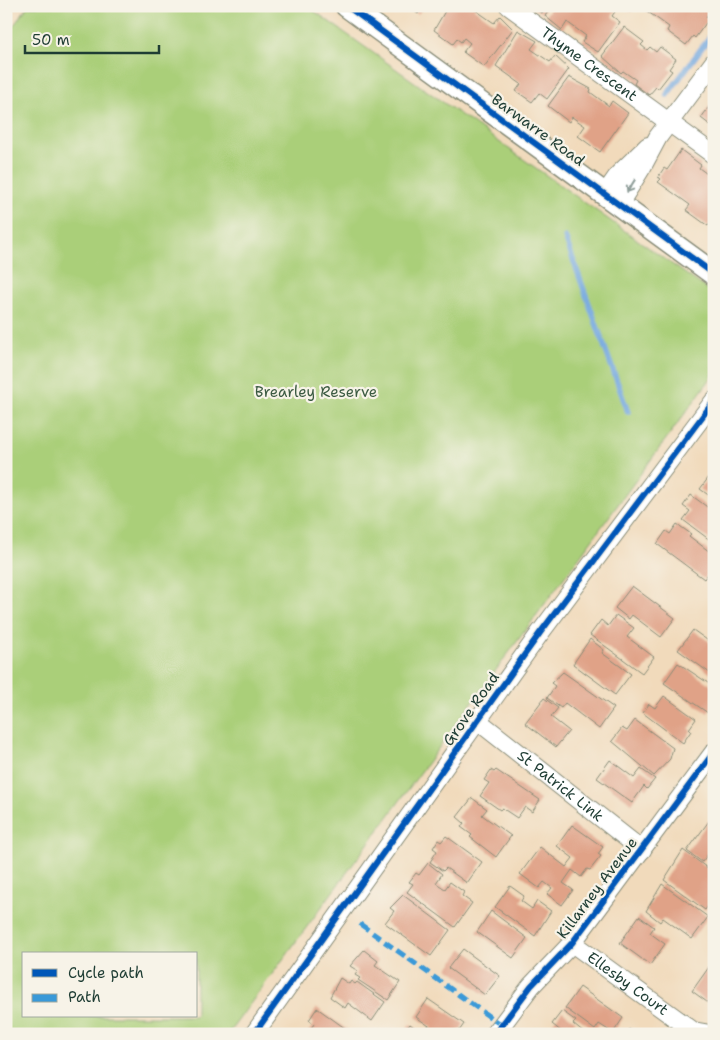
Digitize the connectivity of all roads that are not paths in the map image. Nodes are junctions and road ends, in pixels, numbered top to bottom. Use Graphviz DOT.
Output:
graph roads {
  1 [pos="347,6"];
  2 [pos="508,6"];
  3 [pos="714,62"];
  4 [pos="668,123"];
  5 [pos="714,155"];
  6 [pos="612,199"];
  7 [pos="714,274"];
  8 [pos="714,401"];
  9 [pos="478,721"];
  10 [pos="714,752"];
  11 [pos="642,850"];
  12 [pos="572,943"];
  13 [pos="254,1034"];
  14 [pos="495,1034"];
  15 [pos="712,1034"];
  1 -- 6 [label="street, Barwarre Road"];
  2 -- 4 [label="street, Thyme Crescent"];
  3 -- 4 [label="street"];
  4 -- 5 [label="street, Thyme Crescent"];
  4 -- 6 [label="street"];
  6 -- 7 [label="street, Barwarre Road"];
  8 -- 9 [label="street, Grove Road"];
  9 -- 11 [label="street, St Patrick Link"];
  9 -- 13 [label="street, Grove Road"];
  10 -- 11 [label="street, Killarney Avenue"];
  11 -- 12 [label="street, Killarney Avenue"];
  12 -- 14 [label="street, Killarney Avenue"];
  12 -- 15 [label="street, Ellesby Court"];
}
